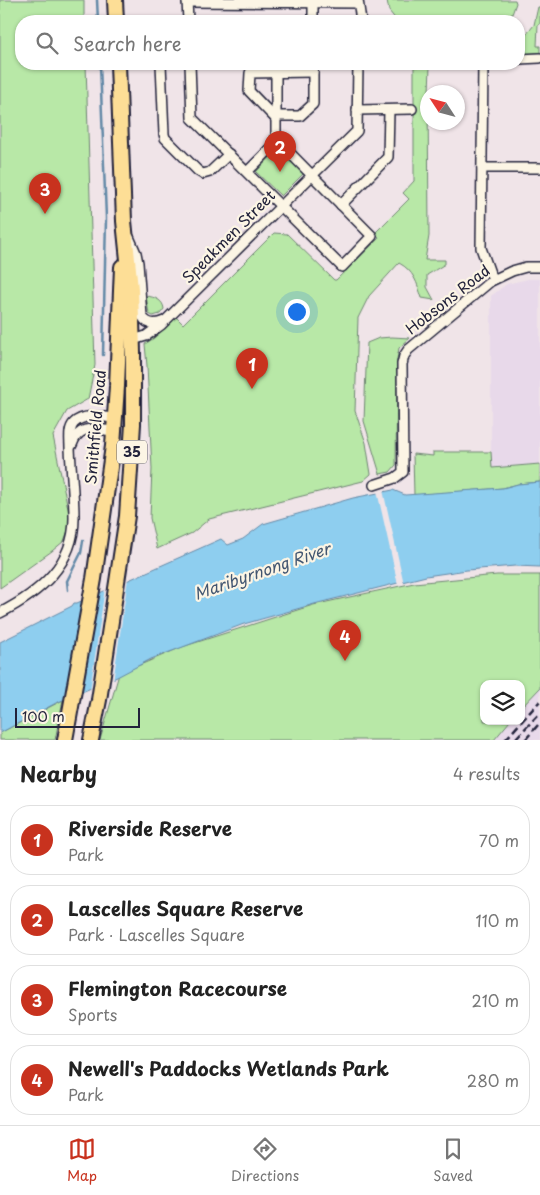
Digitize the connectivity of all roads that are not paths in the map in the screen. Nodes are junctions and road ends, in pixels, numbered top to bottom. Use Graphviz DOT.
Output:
graph roads {
  1 [pos="115,0"];
  2 [pos="188,1"];
  3 [pos="313,1"];
  4 [pos="358,1"];
  5 [pos="116,15"];
  6 [pos="188,15"];
  7 [pos="313,15"];
  8 [pos="360,15"];
  9 [pos="540,58"];
  10 [pos="525,59"];
  11 [pos="118,70"];
  12 [pos="161,70"];
  13 [pos="190,70"];
  14 [pos="294,70"];
  15 [pos="313,70"];
  16 [pos="358,70"];
  17 [pos="483,70"];
  18 [pos="276,72"];
  19 [pos="412,109"];
  20 [pos="357,110"];
  21 [pos="389,110"];
  22 [pos="276,117"];
  23 [pos="276,143"];
  24 [pos="229,154"];
  25 [pos="482,168"];
  26 [pos="540,168"];
  27 [pos="247,172"];
  28 [pos="311,175"];
  29 [pos="280,205"];
  30 [pos="341,205"];
  31 [pos="124,224"];
  32 [pos="540,267"];
  33 [pos="497,278"];
  34 [pos="164,321"];
  35 [pos="119,340"];
  36 [pos="133,340"];
  37 [pos="114,424"];
  38 [pos="133,424"];
  39 [pos="70,457"];
  40 [pos="374,485"];
  41 [pos="0,613"];
  42 [pos="65,740"];
  43 [pos="91,740"];
  1 -- 5 [label="highway"];
  2 -- 3 [label="street"];
  2 -- 6 [label="street"];
  3 -- 4 [label="street"];
  3 -- 7 [label="street"];
  4 -- 8 [label="street"];
  9 -- 10 [label="street"];
  11 -- 31 [label="highway, Smithfield Road / 35"];
  12 -- 24 [label="street"];
  13 -- 24 [label="street"];
  14 -- 18 [label="street"];
  15 -- 22 [label="street"];
  16 -- 20 [label="street, Speakmen Street"];
  17 -- 25 [label="street"];
  18 -- 22 [label="street"];
  18 -- 22 [label="street"];
  19 -- 21 [label="street"];
  20 -- 21 [label="street"];
  20 -- 28 [label="street, Speakmen Street"];
  21 -- 30 [label="street"];
  22 -- 23 [label="street"];
  23 -- 27 [label="street"];
  23 -- 28 [label="street"];
  24 -- 27 [label="street"];
  25 -- 26 [label="street"];
  25 -- 33 [label="street"];
  27 -- 29 [label="street"];
  28 -- 29 [label="street, Speakmen Street"];
  28 -- 30 [label="street"];
  29 -- 30 [label="street"];
  29 -- 34 [label="street, Speakmen Street"];
  31 -- 34 [label="street"];
  31 -- 35 [label="highway, Smithfield Road / 35"];
  31 -- 36 [label="highway, Smithfield Road / 35"];
  32 -- 33 [label="street, Hobsons Road"];
  33 -- 40 [label="street, Hobsons Road"];
  34 -- 36 [label="street, Speakmen Street"];
  35 -- 36 [label="highway"];
  35 -- 37 [label="highway, Smithfield Road / 35"];
  36 -- 38 [label="highway, Smithfield Road / 35"];
  37 -- 38 [label="highway"];
  37 -- 39 [label="street"];
  37 -- 39 [label="street"];
  37 -- 42 [label="highway, Smithfield Road / 35"];
  38 -- 43 [label="highway, Smithfield Road / 35"];
  39 -- 41 [label="street"];
}
